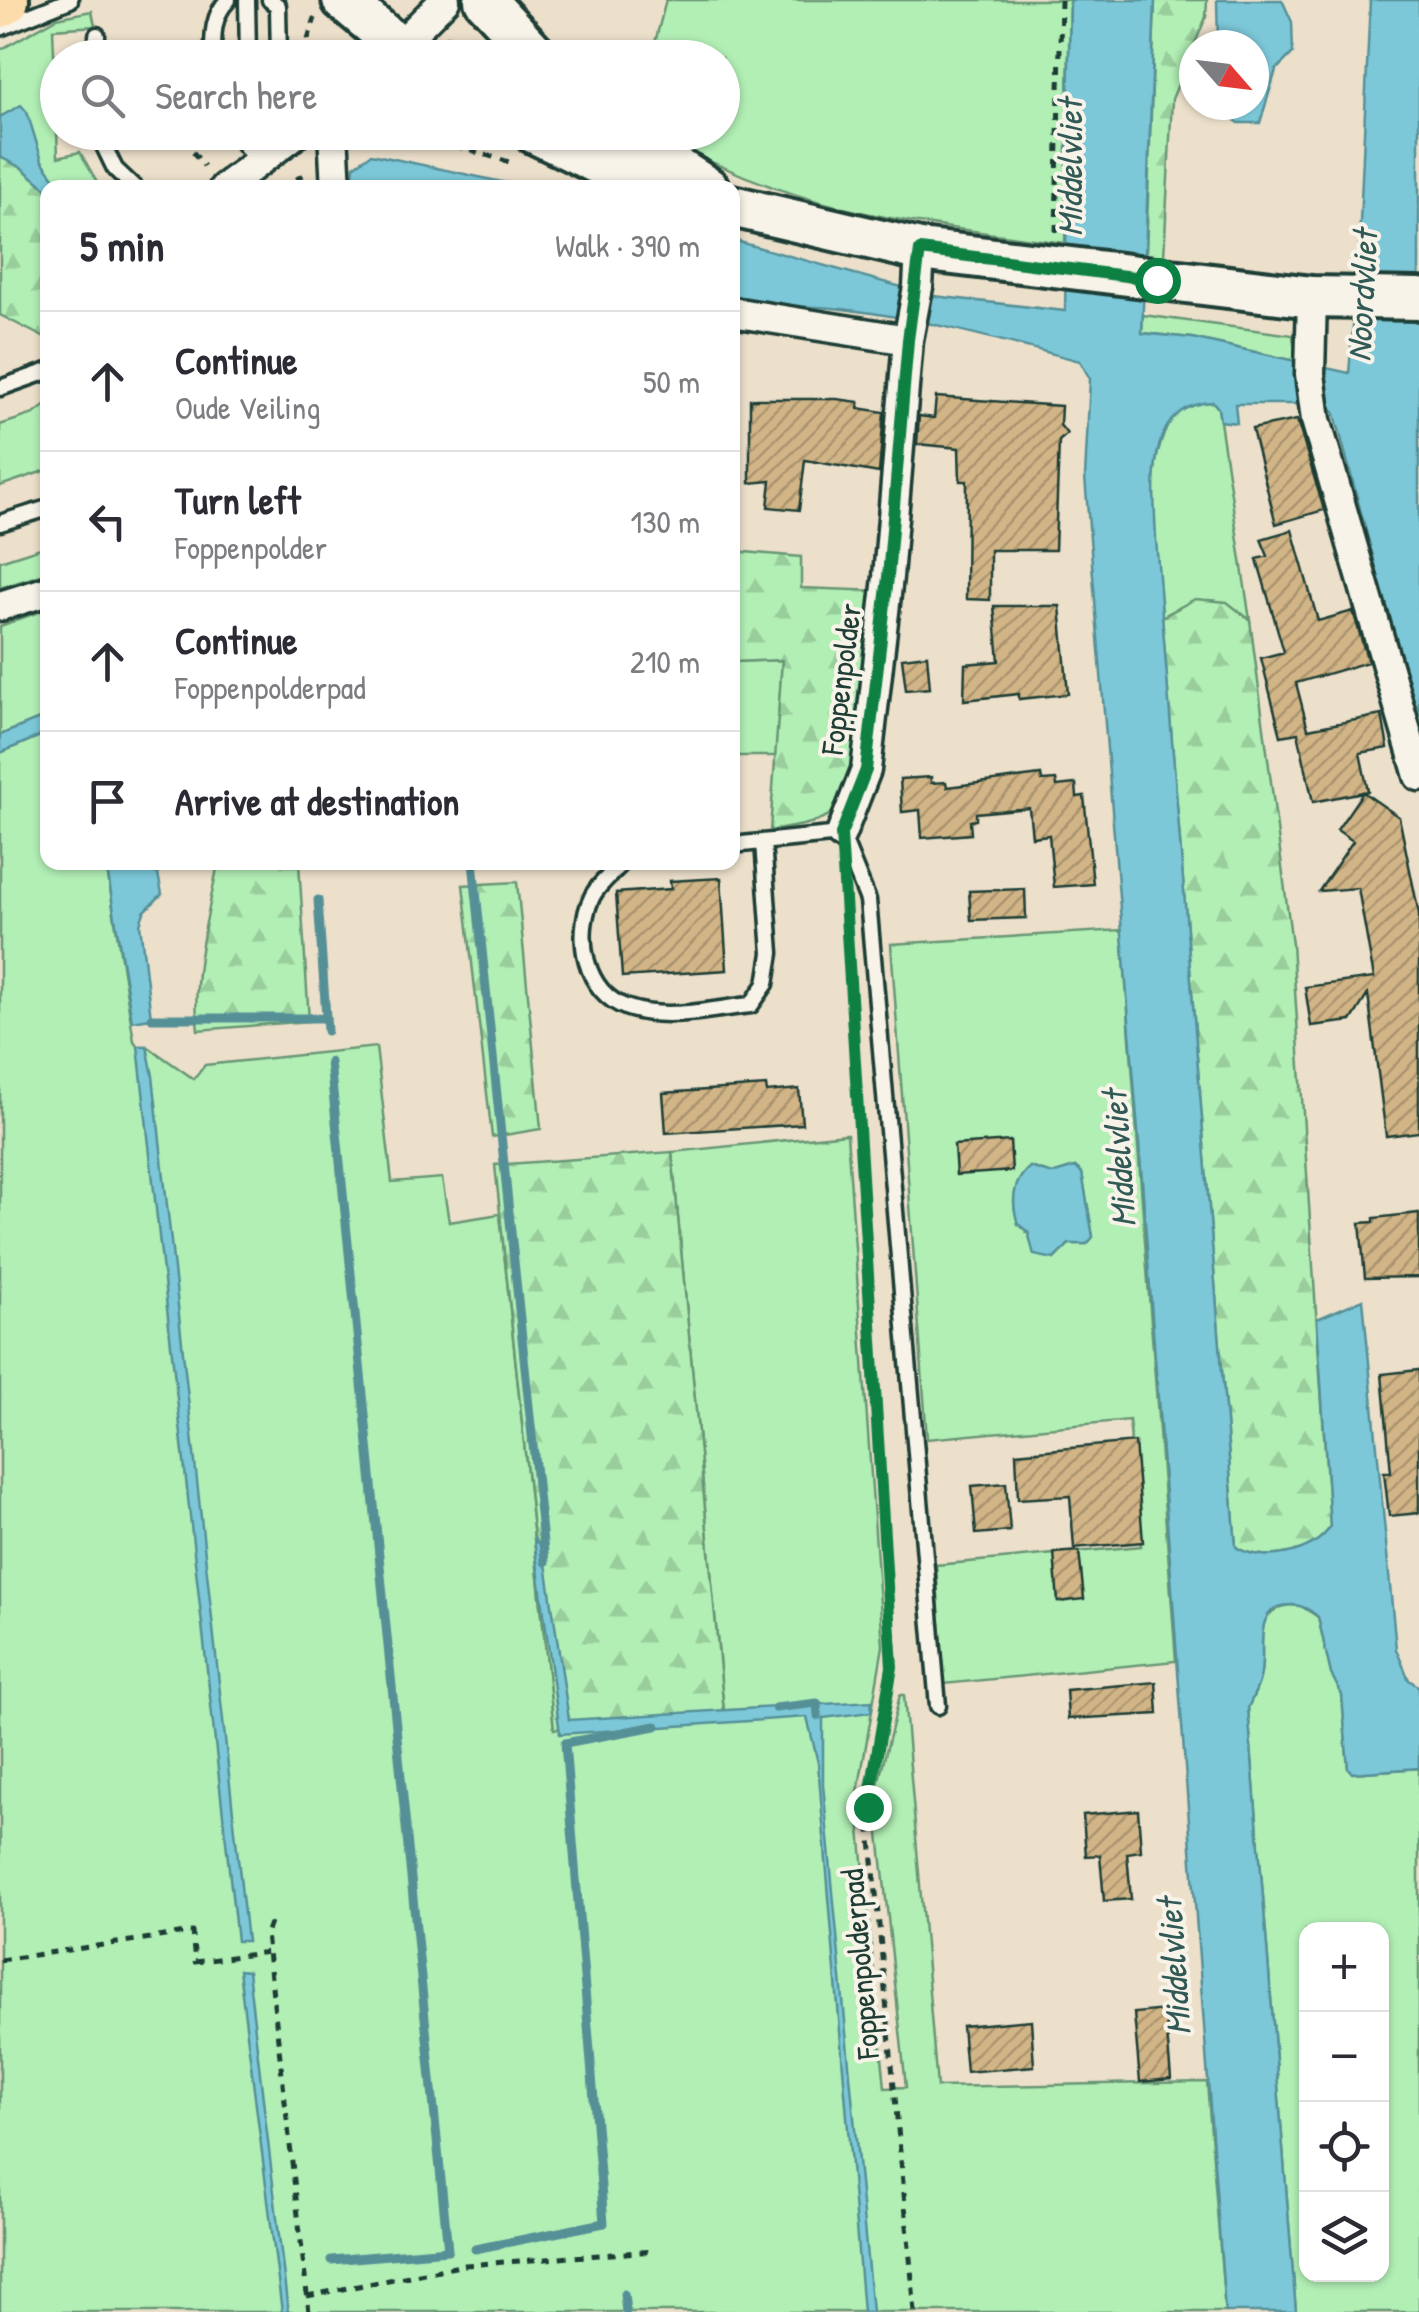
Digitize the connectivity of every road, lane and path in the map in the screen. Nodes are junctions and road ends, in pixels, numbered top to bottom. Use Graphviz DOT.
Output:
graph roads {
  1 [pos="70,0"];
  2 [pos="228,0"];
  3 [pos="246,0"];
  4 [pos="270,0"];
  5 [pos="445,0"];
  6 [pos="485,0"];
  7 [pos="1061,0"];
  8 [pos="334,3"];
  9 [pos="0,28"];
  10 [pos="98,36"];
  11 [pos="98,40"];
  12 [pos="213,40"];
  13 [pos="247,40"];
  14 [pos="279,40"];
  15 [pos="306,40"];
  16 [pos="381,40"];
  17 [pos="411,40"];
  18 [pos="523,40"];
  19 [pos="106,150"];
  20 [pos="270,150"];
  21 [pos="342,150"];
  22 [pos="530,150"];
  23 [pos="649,150"];
  24 [pos="127,180"];
  25 [pos="234,180"];
  26 [pos="337,180"];
  27 [pos="624,180"];
  28 [pos="695,180"];
  29 [pos="740,205"];
  30 [pos="1055,250"];
  31 [pos="919,268"];
  32 [pos="1419,299"];
  33 [pos="1324,311"];
  34 [pos="740,313"];
  35 [pos="909,335"];
  36 [pos="40,374"];
  37 [pos="0,388"];
  38 [pos="40,510"];
  39 [pos="0,523"];
  40 [pos="40,594"];
  41 [pos="0,606"];
  42 [pos="1419,776"];
  43 [pos="841,834"];
  44 [pos="763,842"];
  45 [pos="740,844"];
  46 [pos="616,870"];
  47 [pos="849,972"];
  48 [pos="938,1706"];
  49 [pos="270,1923"];
  50 [pos="268,1952"];
  51 [pos="0,1960"];
  52 [pos="653,2251"];
  53 [pos="307,2296"];
  54 [pos="310,2312"];
  55 [pos="915,2312"];
  1 -- 9 [label="lane"];
  2 -- 12 [label="lane"];
  3 -- 13 [label="lane"];
  4 -- 14 [label="lane"];
  5 -- 17 [label="street"];
  6 -- 18 [label="main road"];
  7 -- 30 [label="path"];
  8 -- 15 [label="path"];
  8 -- 16 [label="main road"];
  10 -- 11 [label="lane"];
  19 -- 24 [label="lane"];
  20 -- 25 [label="street"];
  21 -- 26 [label="street"];
  22 -- 27 [label="main road"];
  23 -- 28 [label="main road"];
  29 -- 31 [label="main road"];
  30 -- 31 [label="main road"];
  30 -- 33 [label="main road"];
  31 -- 35 [label="street, Foppenpolder"];
  32 -- 33 [label="main road"];
  33 -- 42 [label="street"];
  34 -- 35 [label="street"];
  35 -- 43 [label="street, Foppenpolder"];
  36 -- 37 [label="lane"];
  38 -- 39 [label="lane"];
  40 -- 41 [label="street"];
  43 -- 44 [label="lane"];
  43 -- 48 [label="lane"];
  44 -- 45 [label="lane"];
  44 -- 46 [label="lane"];
  47 -- 55 [label="path, Foppenpolderpad"];
  49 -- 50 [label="path"];
  50 -- 51 [label="path"];
  50 -- 53 [label="path"];
  52 -- 53 [label="path"];
  53 -- 54 [label="path"];
}
